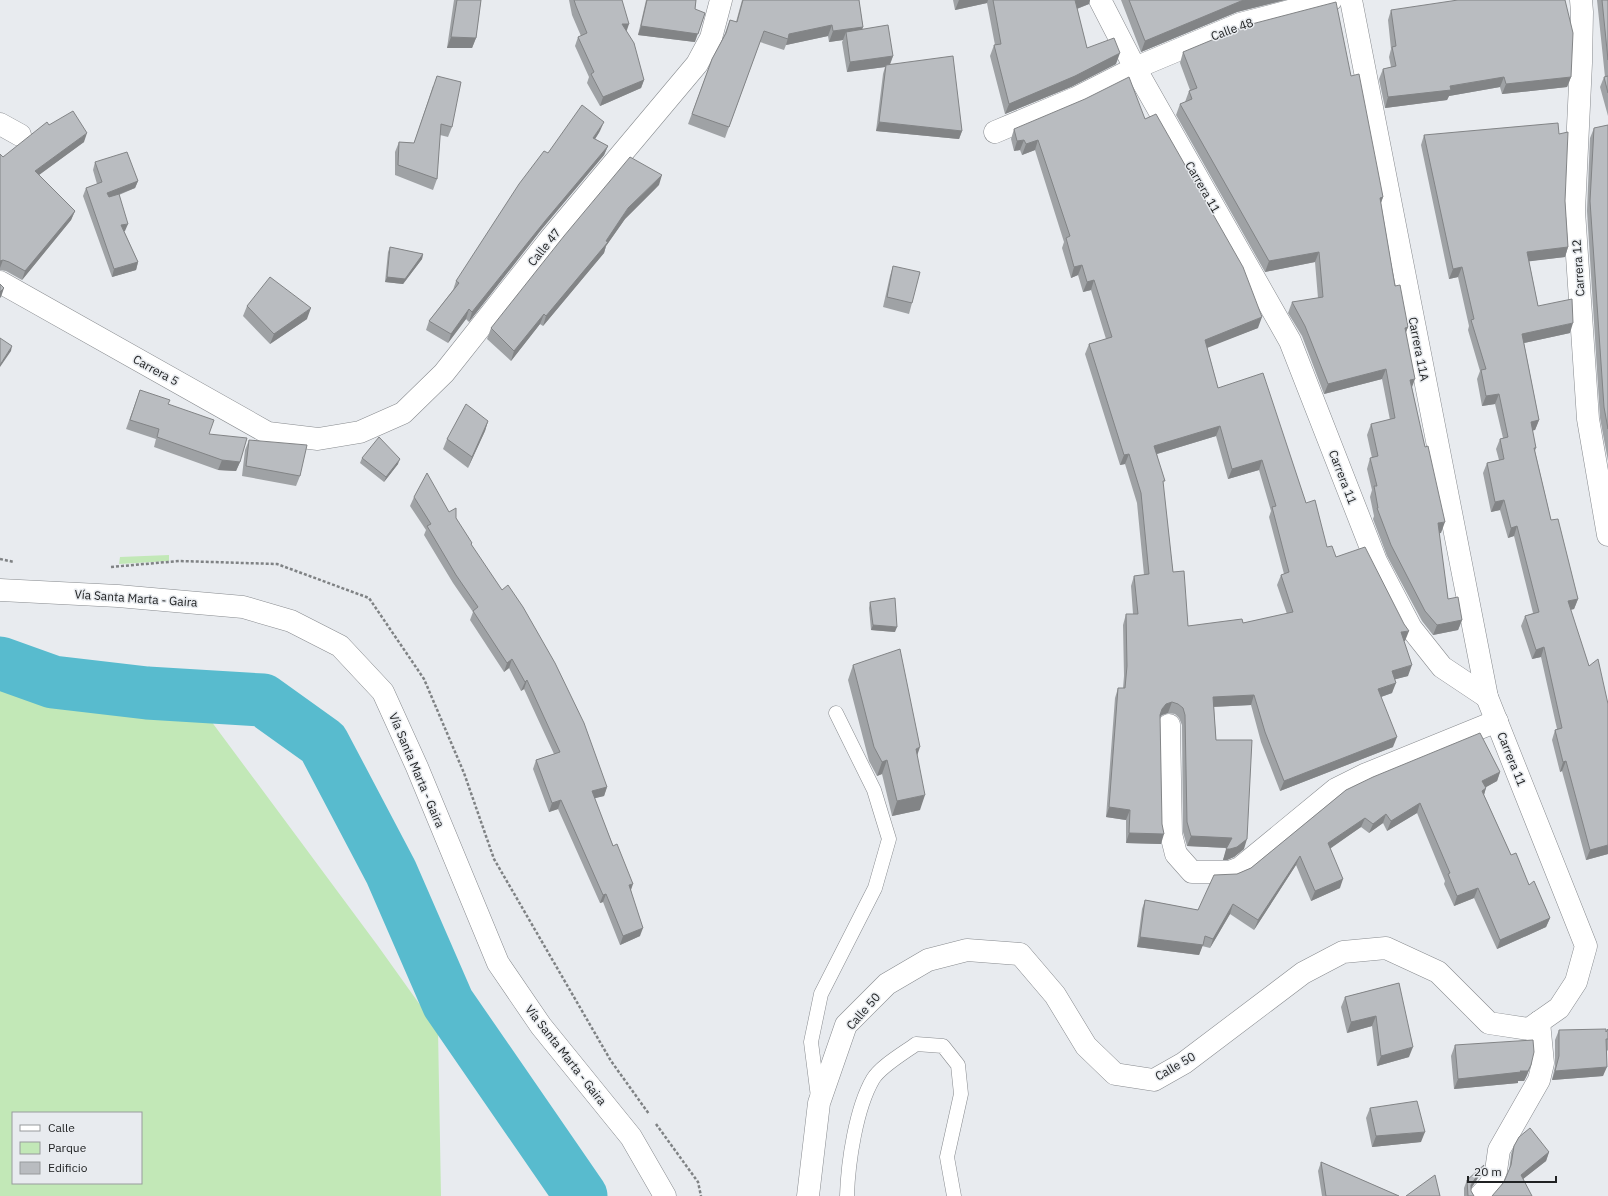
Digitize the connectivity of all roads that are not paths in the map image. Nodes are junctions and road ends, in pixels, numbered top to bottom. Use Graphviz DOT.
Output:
graph roads {
  1 [pos="721,0"];
  2 [pos="1100,0"];
  3 [pos="1331,0"];
  4 [pos="1351,0"];
  5 [pos="1581,0"];
  6 [pos="1135,68"];
  7 [pos="0,124"];
  8 [pos="994,132"];
  9 [pos="20,135"];
  10 [pos="0,282"];
  11 [pos="318,439"];
  12 [pos="1608,535"];
  13 [pos="0,590"];
  14 [pos="1487,698"];
  15 [pos="836,713"];
  16 [pos="1497,721"];
  17 [pos="1169,726"];
  18 [pos="1586,946"];
  19 [pos="1539,1022"];
  20 [pos="819,1104"];
  21 [pos="665,1196"];
  22 [pos="808,1196"];
  23 [pos="847,1196"];
  24 [pos="954,1196"];
  25 [pos="1480,1196"];
  1 -- 11 [label="street, Calle 47"];
  2 -- 6 [label="street, Carrera 11"];
  3 -- 6 [label="street, Calle 48"];
  4 -- 14 [label="street, Carrera 11A"];
  5 -- 12 [label="street, Carrera 12"];
  6 -- 8 [label="street, Calle 48"];
  6 -- 14 [label="street, Carrera 11"];
  7 -- 9 [label="street"];
  10 -- 11 [label="street, Carrera 5"];
  13 -- 21 [label="street, Vía Santa Marta - Gaira"];
  14 -- 16 [label="street, Carrera 11"];
  15 -- 20 [label="lane"];
  16 -- 17 [label="street"];
  16 -- 18 [label="street, Carrera 11"];
  18 -- 19 [label="street, Calle 50"];
  19 -- 20 [label="street, Calle 50"];
  19 -- 25 [label="street"];
  20 -- 22 [label="street, Calle 50"];
  23 -- 24 [label="lane"];
}
